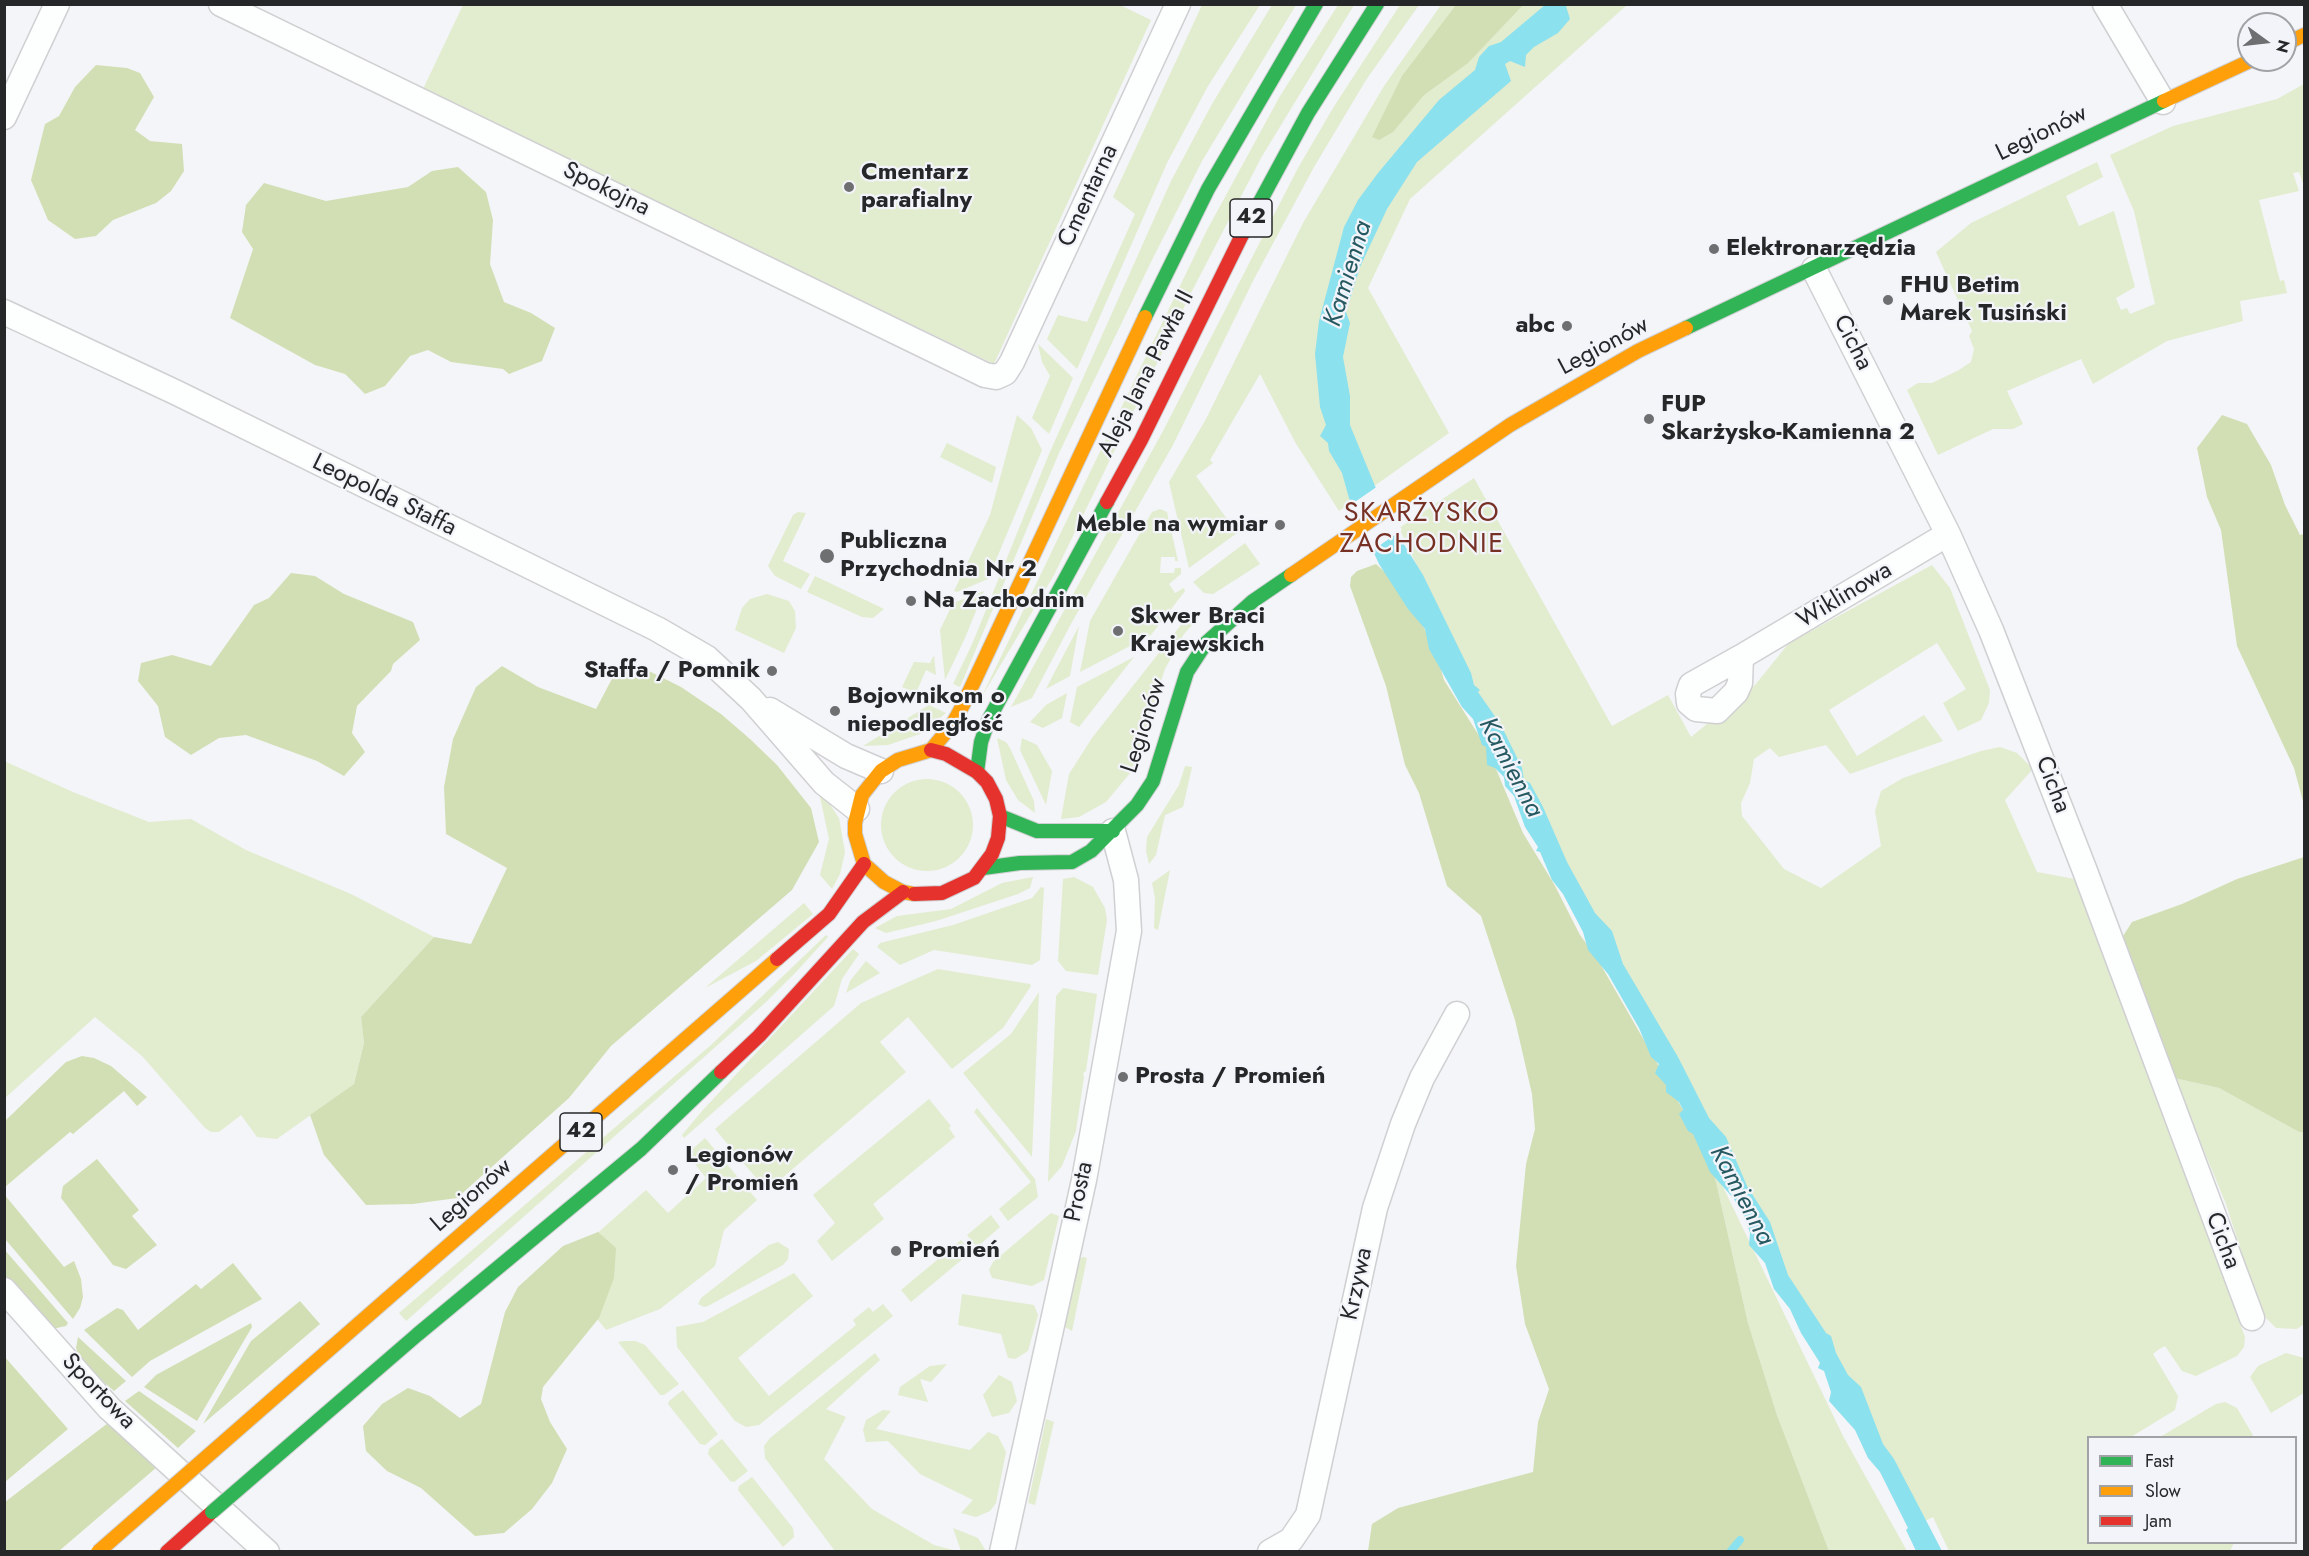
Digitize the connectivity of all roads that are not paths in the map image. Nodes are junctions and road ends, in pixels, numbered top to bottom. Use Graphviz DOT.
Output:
graph roads {
  1 [pos="57,4"];
  2 [pos="221,4"];
  3 [pos="1178,4"];
  4 [pos="1317,4"];
  5 [pos="1377,4"];
  6 [pos="2106,4"];
  7 [pos="2237,67"];
  8 [pos="2163,102"];
  9 [pos="4,117"];
  10 [pos="1814,269"];
  11 [pos="4,312"];
  12 [pos="990,377"];
  13 [pos="1948,534"];
  14 [pos="1742,657"];
  15 [pos="751,699"];
  16 [pos="931,750"];
  17 [pos="881,771"];
  18 [pos="977,772"];
  19 [pos="857,809"];
  20 [pos="1000,816"];
  21 [pos="1113,831"];
  22 [pos="864,864"];
  23 [pos="983,868"];
  24 [pos="903,892"];
  25 [pos="1457,1014"];
  26 [pos="4,1290"];
  27 [pos="2252,1318"];
  28 [pos="98,1551"];
  29 [pos="167,1551"];
  30 [pos="267,1551"];
  31 [pos="1002,1551"];
  32 [pos="1270,1551"];
  1 -- 9 [label="street"];
  2 -- 12 [label="street, Spokojna"];
  3 -- 12 [label="street, Cmentarna"];
  4 -- 16 [label="main road, Aleja Jana Pawła II / 42"];
  5 -- 18 [label="main road, Aleja Jana Pawła II / 42"];
  6 -- 8 [label="street"];
  7 -- 8 [label="main road, Legionów"];
  8 -- 10 [label="main road, Legionów"];
  10 -- 13 [label="street, Cicha"];
  10 -- 21 [label="main road, Legionów"];
  11 -- 15 [label="street, Leopolda Staffa"];
  13 -- 14 [label="street, Wiklinowa"];
  13 -- 27 [label="street, Cicha"];
  15 -- 17 [label="street, Leopolda Staffa"];
  15 -- 19 [label="street, Leopolda Staffa"];
  16 -- 17 [label="main road"];
  16 -- 18 [label="main road"];
  17 -- 19 [label="main road"];
  18 -- 20 [label="main road"];
  19 -- 22 [label="main road"];
  20 -- 21 [label="main road"];
  20 -- 23 [label="main road"];
  21 -- 23 [label="main road, Legionów"];
  21 -- 31 [label="street, Prosta"];
  22 -- 24 [label="main road"];
  22 -- 28 [label="main road, Legionów / 42, bridge"];
  23 -- 24 [label="main road"];
  24 -- 29 [label="main road, 42, bridge"];
  25 -- 32 [label="street, Krzywa"];
  26 -- 30 [label="street, Sportowa"];
}
